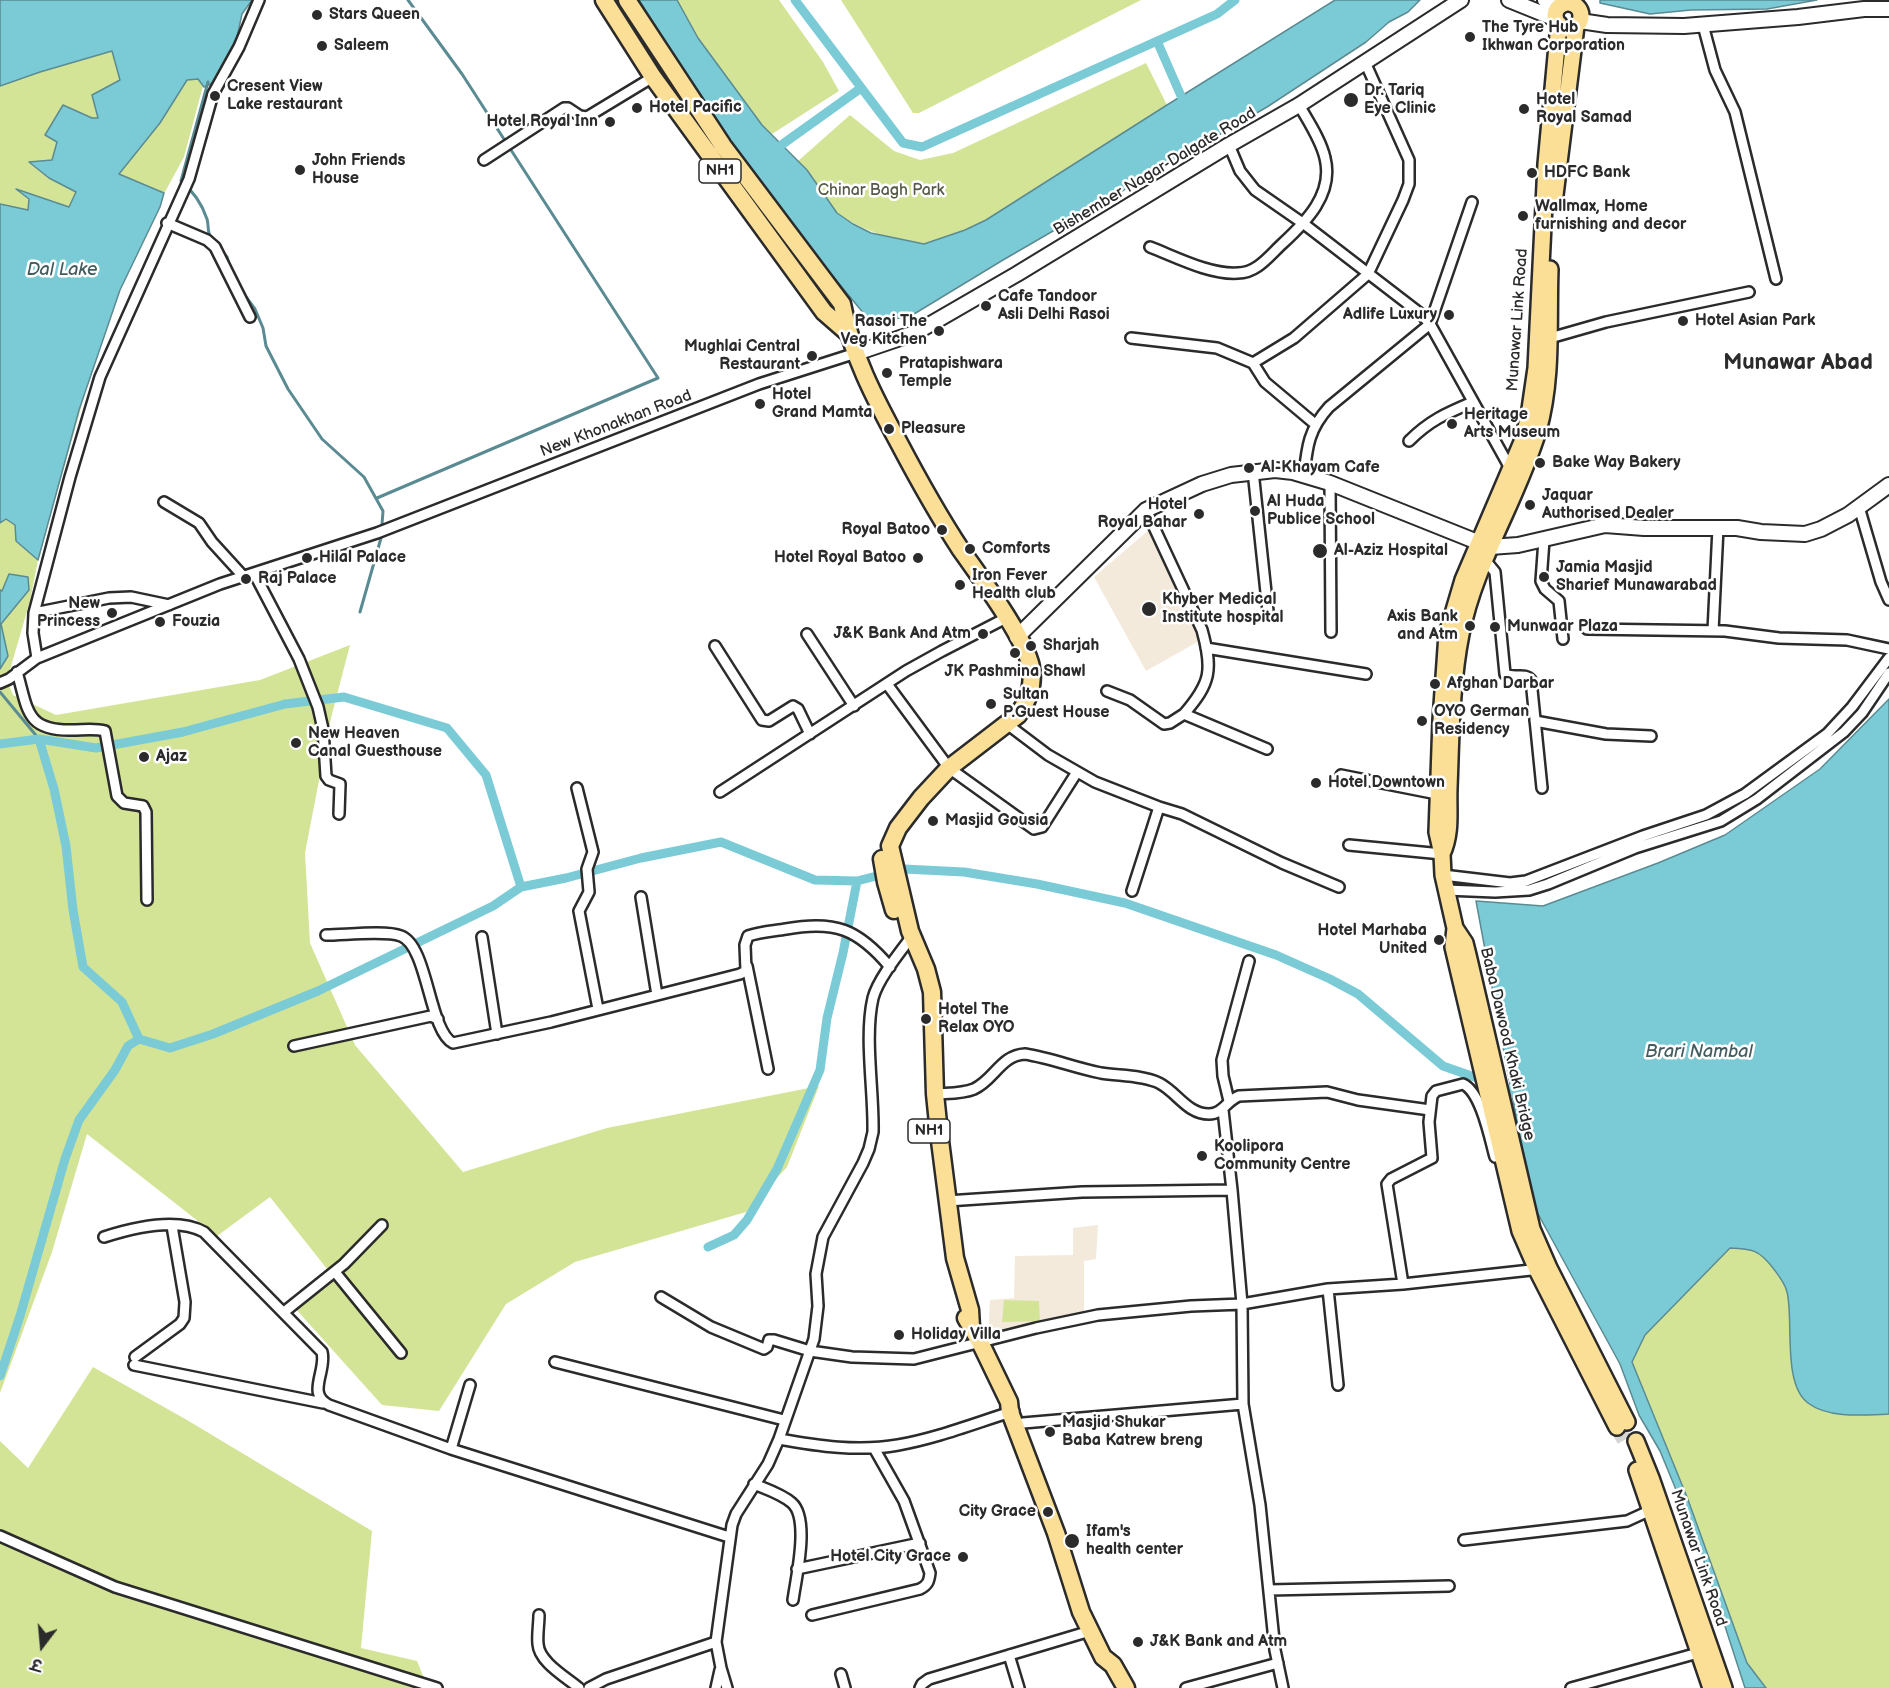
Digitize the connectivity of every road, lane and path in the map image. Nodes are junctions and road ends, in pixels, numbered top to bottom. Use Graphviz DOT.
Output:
graph roads {
  1 [pos="259,0"];
  2 [pos="604,0"];
  3 [pos="627,0"];
  4 [pos="1461,0"];
  5 [pos="1509,0"];
  6 [pos="1545,0"];
  7 [pos="1889,9"];
  8 [pos="1571,12"];
  9 [pos="1703,25"];
  10 [pos="1365,62"];
  11 [pos="653,77"];
  12 [pos="1299,105"];
  13 [pos="1229,145"];
  14 [pos="484,160"];
  15 [pos="1472,202"];
  16 [pos="167,224"];
  17 [pos="1304,224"];
  18 [pos="1150,247"];
  19 [pos="1368,274"];
  20 [pos="1776,279"];
  21 [pos="1749,292"];
  22 [pos="250,316"];
  23 [pos="1430,324"];
  24 [pos="847,332"];
  25 [pos="1131,338"];
  26 [pos="1550,338"];
  27 [pos="856,353"];
  28 [pos="1253,363"];
  29 [pos="1473,402"];
  30 [pos="1315,424"];
  31 [pos="1409,441"];
  32 [pos="1510,468"];
  33 [pos="1253,471"];
  34 [pos="1304,475"];
  35 [pos="1330,483"];
  36 [pos="1889,485"];
  37 [pos="164,502"];
  38 [pos="1859,507"];
  39 [pos="1146,510"];
  40 [pos="1718,528"];
  41 [pos="1544,540"];
  42 [pos="1485,550"];
  43 [pos="254,573"];
  44 [pos="243,576"];
  45 [pos="1889,600"];
  46 [pos="169,605"];
  47 [pos="1268,611"];
  48 [pos="33,613"];
  49 [pos="1006,618"];
  50 [pos="1587,628"];
  51 [pos="1713,631"];
  52 [pos="1331,632"];
  53 [pos="807,634"];
  54 [pos="1017,637"];
  55 [pos="1563,639"];
  56 [pos="715,646"];
  57 [pos="1206,648"];
  58 [pos="1889,649"];
  59 [pos="1889,657"];
  60 [pos="37,658"];
  61 [pos="17,672"];
  62 [pos="1366,674"];
  63 [pos="1889,674"];
  64 [pos="5,681"];
  65 [pos="887,684"];
  66 [pos="1107,691"];
  67 [pos="854,706"];
  68 [pos="1184,714"];
  69 [pos="1535,721"];
  70 [pos="1007,724"];
  71 [pos="810,734"];
  72 [pos="1651,736"];
  73 [pos="1267,749"];
  74 [pos="949,768"];
  75 [pos="1077,772"];
  76 [pos="1341,776"];
  77 [pos="1772,782"];
  78 [pos="577,788"];
  79 [pos="1542,788"];
  80 [pos="720,792"];
  81 [pos="1437,794"];
  82 [pos="1159,807"];
  83 [pos="339,814"];
  84 [pos="1349,846"];
  85 [pos="1443,854"];
  86 [pos="1444,883"];
  87 [pos="1339,887"];
  88 [pos="1132,891"];
  89 [pos="641,897"];
  90 [pos="147,900"];
  91 [pos="1455,928"];
  92 [pos="326,935"];
  93 [pos="907,936"];
  94 [pos="482,937"];
  95 [pos="1249,961"];
  96 [pos="747,966"];
  97 [pos="890,967"];
  98 [pos="657,995"];
  99 [pos="598,1009"];
  100 [pos="438,1019"];
  101 [pos="497,1034"];
  102 [pos="294,1046"];
  103 [pos="768,1069"];
  104 [pos="935,1094"];
  105 [pos="1229,1101"];
  106 [pos="1223,1110"];
  107 [pos="1430,1110"];
  108 [pos="1232,1190"];
  109 [pos="947,1201"];
  110 [pos="382,1225"];
  111 [pos="172,1226"];
  112 [pos="1525,1233"];
  113 [pos="104,1237"];
  114 [pos="1543,1269"];
  115 [pos="335,1272"];
  116 [pos="1403,1284"];
  117 [pos="1328,1289"];
  118 [pos="661,1297"];
  119 [pos="1242,1304"];
  120 [pos="284,1312"];
  121 [pos="971,1327"];
  122 [pos="980,1342"];
  123 [pos="810,1351"];
  124 [pos="400,1353"];
  125 [pos="555,1362"];
  126 [pos="470,1385"];
  127 [pos="1338,1385"];
  128 [pos="324,1403"];
  129 [pos="1243,1404"];
  130 [pos="1015,1412"];
  131 [pos="784,1420"];
  132 [pos="1622,1424"];
  133 [pos="779,1439"];
  134 [pos="1631,1443"];
  135 [pos="874,1448"];
  136 [pos="451,1449"];
  137 [pos="754,1484"];
  138 [pos="1656,1508"];
  139 [pos="0,1536"];
  140 [pos="729,1537"];
  141 [pos="1464,1539"];
  142 [pos="920,1544"];
  143 [pos="797,1569"];
  144 [pos="1449,1586"];
  145 [pos="1269,1590"];
  146 [pos="793,1600"];
  147 [pos="539,1615"];
  148 [pos="812,1615"];
  149 [pos="1090,1631"];
  150 [pos="716,1642"];
  151 [pos="1698,1653"];
  152 [pos="1009,1656"];
  153 [pos="1278,1663"];
  154 [pos="1113,1665"];
  155 [pos="721,1668"];
  156 [pos="841,1674"];
  157 [pos="437,1688"];
  158 [pos="579,1688"];
  159 [pos="589,1688"];
  160 [pos="716,1688"];
  161 [pos="727,1688"];
  162 [pos="845,1688"];
  163 [pos="920,1688"];
  164 [pos="1019,1688"];
  165 [pos="1126,1688"];
  166 [pos="1186,1688"];
  167 [pos="1283,1688"];
  168 [pos="1571,1688"];
  169 [pos="1712,1688"];
  170 [pos="1724,1688"];
  1 -- 16 [label="street"];
  2 -- 11 [label="highway, NH1"];
  3 -- 24 [label="highway, NH1"];
  4 -- 10 [label="street, Bishember Nagar-Dalgate Road"];
  5 -- 8 [label="street"];
  6 -- 8 [label="street"];
  7 -- 9 [label="street"];
  8 -- 9 [label="street"];
  8 -- 26 [label="main road, Munawar Link Road"];
  8 -- 32 [label="main road, Munawar Link Road"];
  9 -- 20 [label="street"];
  10 -- 12 [label="street, Bishember Nagar-Dalgate Road"];
  10 -- 19 [label="street"];
  11 -- 14 [label="street"];
  11 -- 24 [label="highway, NH1"];
  12 -- 13 [label="street, Bishember Nagar-Dalgate Road"];
  12 -- 17 [label="street"];
  13 -- 17 [label="street"];
  13 -- 27 [label="street, Bishember Nagar-Dalgate Road"];
  15 -- 23 [label="street"];
  16 -- 22 [label="street"];
  16 -- 48 [label="street"];
  17 -- 18 [label="street"];
  17 -- 19 [label="street"];
  19 -- 23 [label="street"];
  19 -- 28 [label="street"];
  21 -- 26 [label="street"];
  23 -- 29 [label="street"];
  23 -- 30 [label="street"];
  24 -- 27 [label="highway, NH1"];
  25 -- 28 [label="street"];
  26 -- 42 [label="main road, Munawar Link Road"];
  27 -- 43 [label="street, New Khonakhan Road"];
  27 -- 49 [label="highway, NH1"];
  28 -- 30 [label="street"];
  29 -- 31 [label="street"];
  29 -- 32 [label="street"];
  30 -- 34 [label="street"];
  32 -- 42 [label="main road, Munawar Link Road"];
  33 -- 34 [label="street"];
  33 -- 39 [label="street"];
  33 -- 47 [label="street"];
  34 -- 35 [label="street"];
  35 -- 42 [label="street"];
  35 -- 52 [label="street"];
  36 -- 38 [label="street"];
  37 -- 44 [label="street"];
  38 -- 40 [label="street"];
  38 -- 45 [label="street"];
  39 -- 54 [label="street"];
  39 -- 57 [label="street"];
  40 -- 41 [label="street"];
  40 -- 51 [label="street"];
  41 -- 42 [label="street"];
  41 -- 55 [label="street"];
  42 -- 69 [label="street"];
  42 -- 81 [label="main road, Munawar Link Road"];
  42 -- 85 [label="main road, Munawar Link Road"];
  43 -- 44 [label="street, New Khonakhan Road"];
  43 -- 83 [label="street"];
  44 -- 46 [label="street, New Khonakhan Road"];
  46 -- 48 [label="street"];
  46 -- 60 [label="street, New Khonakhan Road"];
  48 -- 60 [label="street"];
  49 -- 54 [label="highway, NH1"];
  49 -- 65 [label="street"];
  50 -- 51 [label="street"];
  51 -- 58 [label="street"];
  53 -- 67 [label="street"];
  54 -- 70 [label="highway, NH1"];
  56 -- 71 [label="street"];
  57 -- 62 [label="street"];
  57 -- 68 [label="street"];
  59 -- 77 [label="street"];
  60 -- 61 [label="street, New Khonakhan Road"];
  61 -- 64 [label="street, New Khonakhan Road"];
  61 -- 90 [label="street"];
  63 -- 77 [label="street"];
  65 -- 67 [label="street"];
  65 -- 74 [label="street"];
  66 -- 68 [label="street"];
  67 -- 71 [label="street"];
  68 -- 73 [label="street"];
  69 -- 72 [label="street"];
  69 -- 79 [label="street"];
  70 -- 74 [label="highway, NH1"];
  70 -- 75 [label="street"];
  71 -- 80 [label="street"];
  74 -- 75 [label="street"];
  74 -- 93 [label="highway, NH1"];
  75 -- 82 [label="street"];
  76 -- 81 [label="street"];
  77 -- 86 [label="street"];
  77 -- 86 [label="street"];
  78 -- 99 [label="street"];
  81 -- 85 [label="main road, Munawar Link Road"];
  82 -- 87 [label="street"];
  82 -- 88 [label="street"];
  84 -- 85 [label="street"];
  85 -- 86 [label="main road, Munawar Link Road"];
  86 -- 91 [label="main road, Munawar Link Road"];
  89 -- 98 [label="street"];
  91 -- 112 [label="main road, Baba Dawood Khaki Bridge"];
  92 -- 100 [label="street"];
  93 -- 97 [label="street"];
  93 -- 104 [label="highway, NH1"];
  93 -- 121 [label="highway, NH1"];
  94 -- 101 [label="street"];
  95 -- 105 [label="street"];
  96 -- 97 [label="street"];
  96 -- 98 [label="street"];
  96 -- 103 [label="street"];
  97 -- 123 [label="street"];
  98 -- 99 [label="street"];
  99 -- 101 [label="street"];
  100 -- 101 [label="street"];
  100 -- 102 [label="street"];
  104 -- 106 [label="street"];
  104 -- 109 [label="highway, NH1"];
  105 -- 106 [label="street"];
  105 -- 107 [label="street"];
  106 -- 108 [label="street"];
  107 -- 112 [label="street"];
  107 -- 116 [label="street"];
  108 -- 109 [label="street"];
  108 -- 119 [label="street"];
  109 -- 121 [label="highway, NH1"];
  110 -- 115 [label="street"];
  111 -- 113 [label="street"];
  111 -- 120 [label="street"];
  111 -- 128 [label="street"];
  112 -- 114 [label="main road"];
  114 -- 116 [label="street"];
  114 -- 132 [label="main road"];
  115 -- 120 [label="street"];
  115 -- 124 [label="street"];
  116 -- 117 [label="street"];
  117 -- 119 [label="street"];
  117 -- 127 [label="street"];
  118 -- 123 [label="street"];
  119 -- 122 [label="street"];
  119 -- 129 [label="street"];
  120 -- 128 [label="street"];
  121 -- 122 [label="highway, NH1"];
  122 -- 123 [label="street"];
  122 -- 130 [label="highway, NH1"];
  123 -- 131 [label="street"];
  125 -- 131 [label="street"];
  126 -- 136 [label="street"];
  128 -- 136 [label="street"];
  129 -- 130 [label="street"];
  129 -- 145 [label="street"];
  130 -- 135 [label="street"];
  130 -- 149 [label="highway, NH1"];
  130 -- 154 [label="highway, NH1"];
  131 -- 133 [label="street"];
  133 -- 135 [label="street"];
  133 -- 137 [label="street"];
  134 -- 138 [label="main road, Munawar Link Road"];
  135 -- 142 [label="street"];
  136 -- 140 [label="street"];
  137 -- 140 [label="street"];
  137 -- 143 [label="street"];
  138 -- 141 [label="street"];
  138 -- 151 [label="main road, Munawar Link Road"];
  138 -- 170 [label="main road, Munawar Link Road"];
  139 -- 157 [label="street"];
  140 -- 150 [label="street"];
  142 -- 143 [label="street"];
  142 -- 148 [label="street"];
  143 -- 146 [label="street"];
  144 -- 145 [label="street"];
  145 -- 153 [label="street"];
  147 -- 158 [label="street"];
  149 -- 152 [label="street"];
  149 -- 154 [label="highway, NH1"];
  150 -- 155 [label="street"];
  150 -- 159 [label="street"];
  151 -- 168 [label="street"];
  151 -- 169 [label="main road, Munawar Link Road"];
  152 -- 163 [label="street"];
  152 -- 164 [label="street"];
  153 -- 166 [label="street"];
  153 -- 167 [label="street"];
  154 -- 165 [label="highway, NH1"];
  155 -- 160 [label="street"];
  155 -- 161 [label="street"];
  156 -- 162 [label="street"];
}
